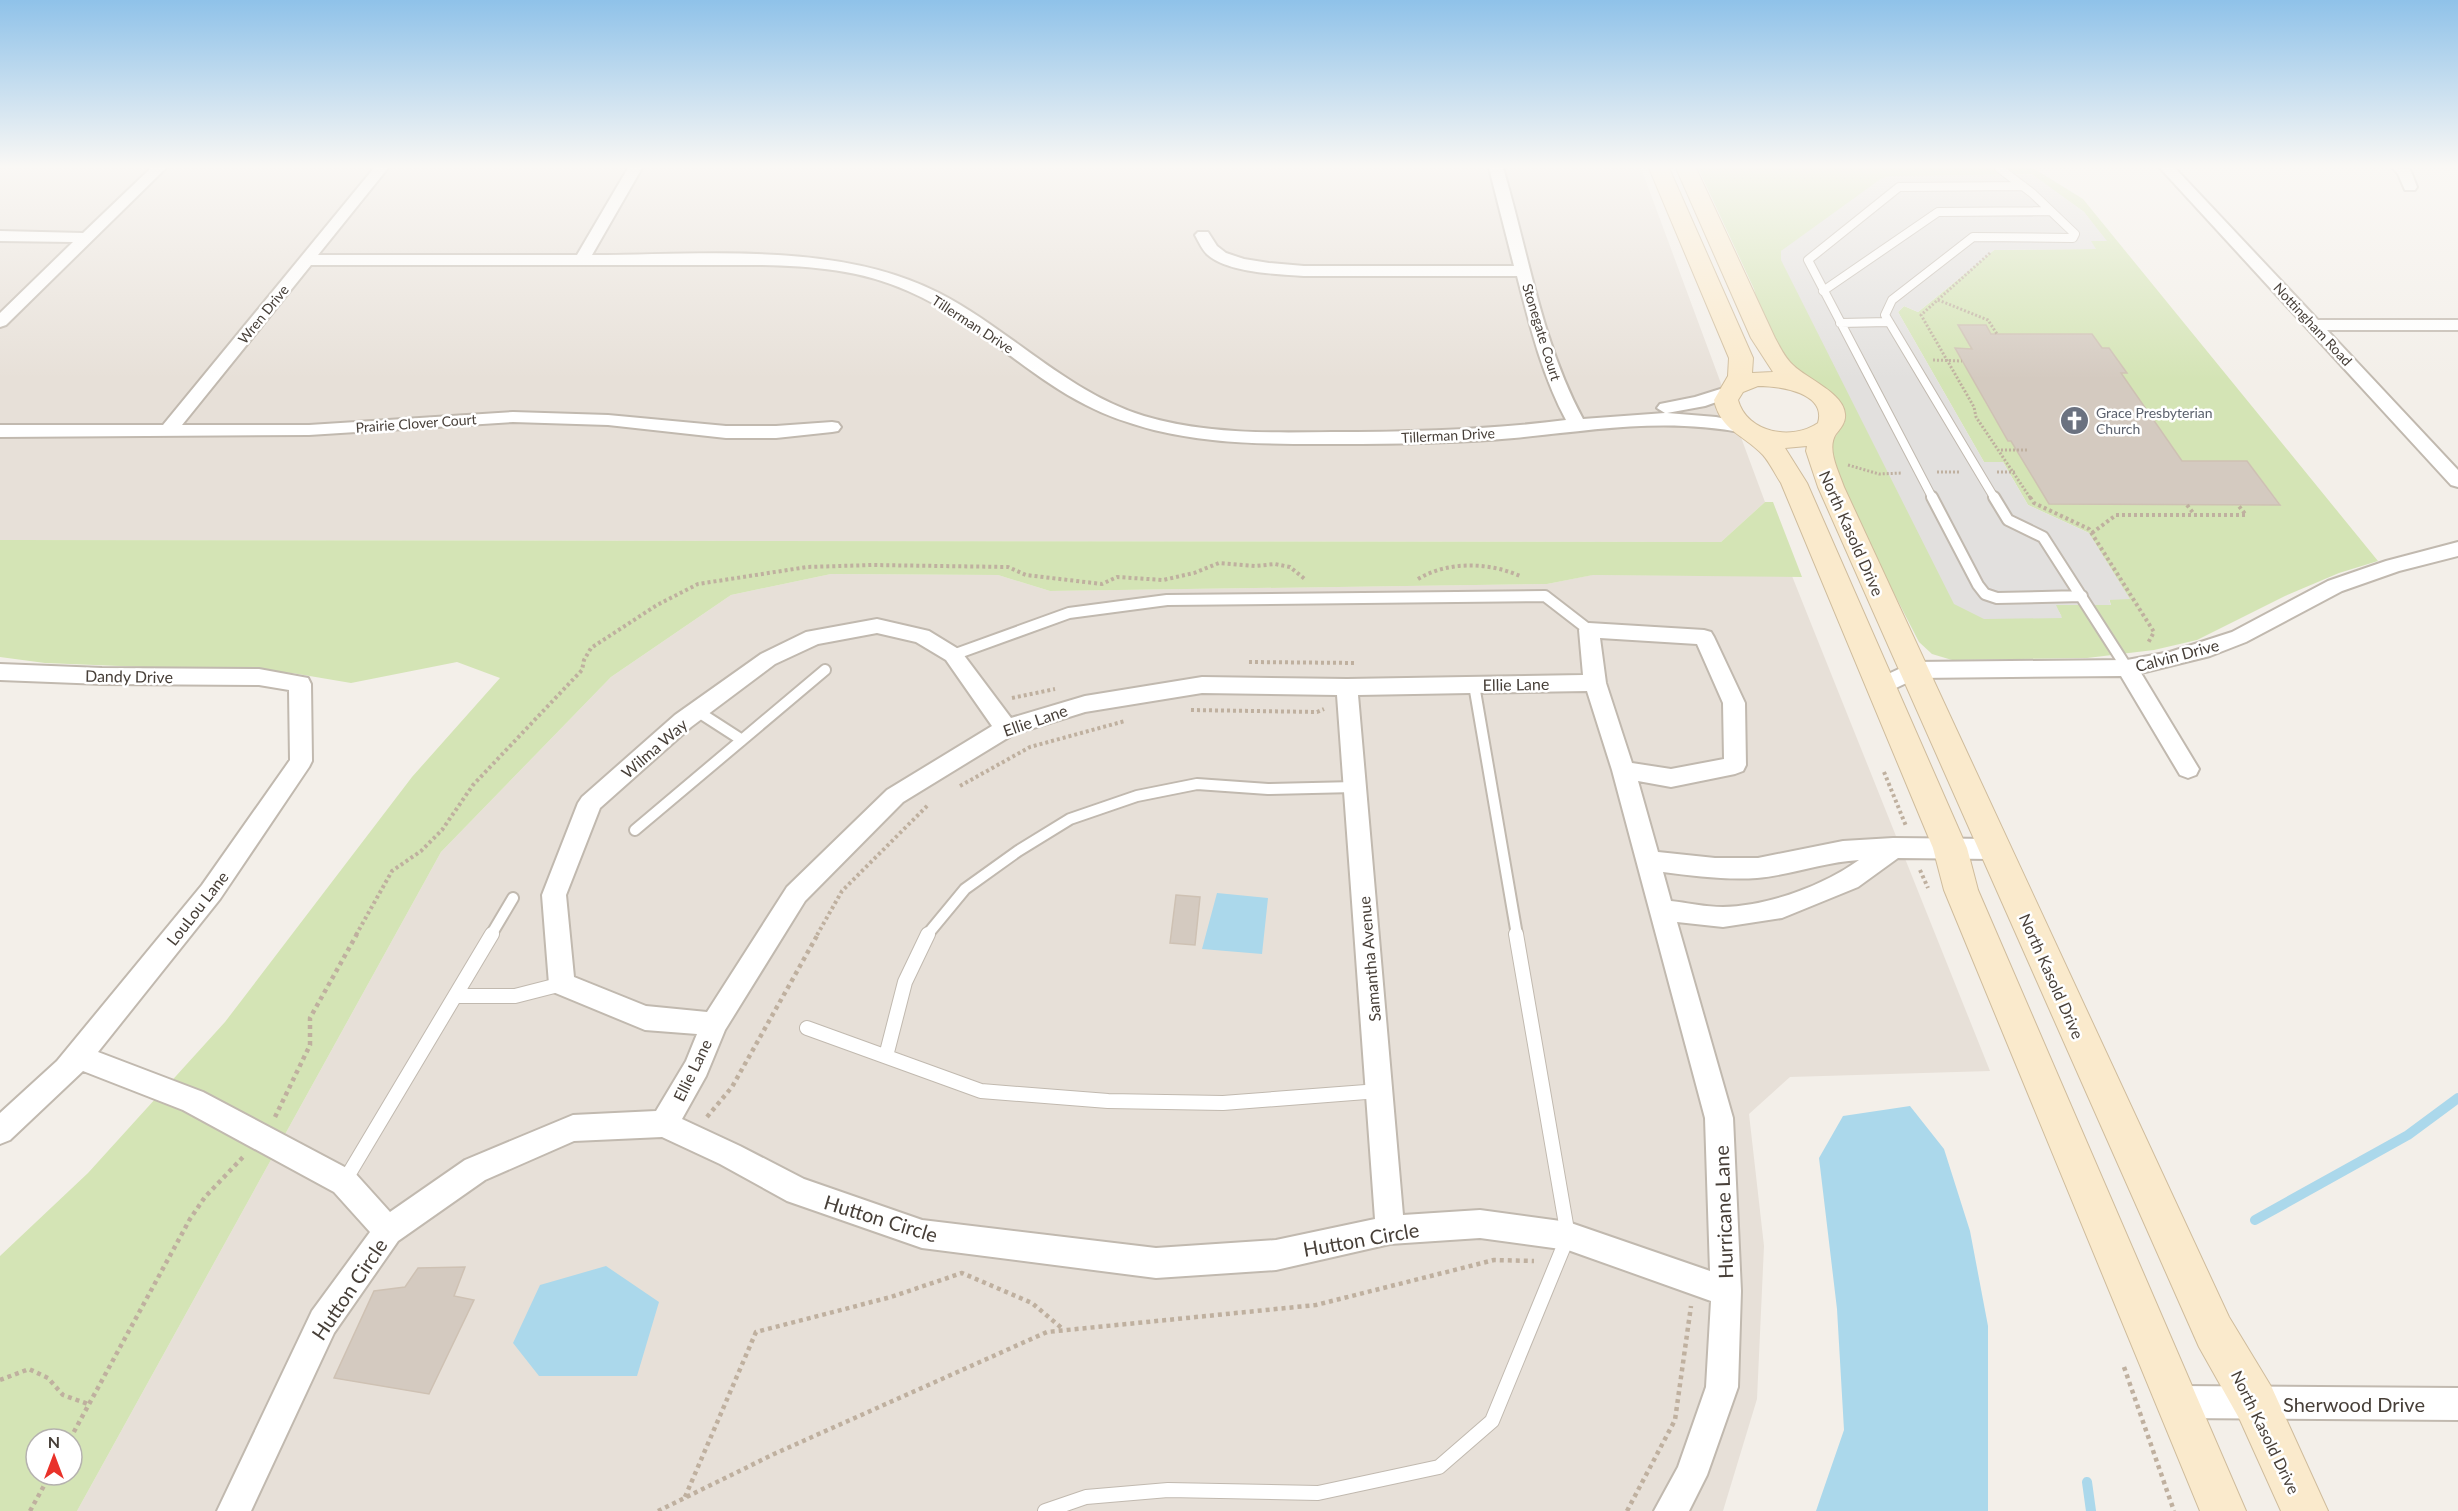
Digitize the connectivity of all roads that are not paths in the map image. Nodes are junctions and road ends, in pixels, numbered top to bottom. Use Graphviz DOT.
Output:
graph roads {
  1 [pos="86,238"];
  2 [pos="324,239"];
  3 [pos="594,239"];
  4 [pos="1205,239"];
  5 [pos="1515,239"];
  6 [pos="1689,239"];
  7 [pos="1718,239"];
  8 [pos="1835,239"];
  9 [pos="1899,239"];
  10 [pos="1971,239"];
  11 [pos="2234,239"];
  12 [pos="307,260"];
  13 [pos="582,260"];
  14 [pos="1524,271"];
  15 [pos="1823,291"];
  16 [pos="0,322"];
  17 [pos="1889,322"];
  18 [pos="1840,323"];
  19 [pos="2314,325"];
  20 [pos="2458,325"];
  21 [pos="1802,385"];
  22 [pos="1731,389"];
  23 [pos="1624,419"];
  24 [pos="1577,424"];
  25 [pos="832,427"];
  26 [pos="1750,430"];
  27 [pos="0,431"];
  28 [pos="167,432"];
  29 [pos="1823,434"];
  30 [pos="2458,481"];
  31 [pos="2458,549"];
  32 [pos="2082,596"];
  33 [pos="1589,630"];
  34 [pos="953,655"];
  35 [pos="2123,660"];
  36 [pos="825,670"];
  37 [pos="1914,670"];
  38 [pos="0,672"];
  39 [pos="259,677"];
  40 [pos="1595,683"];
  41 [pos="1474,685"];
  42 [pos="1881,687"];
  43 [pos="1347,693"];
  44 [pos="697,711"];
  45 [pos="1006,728"];
  46 [pos="742,740"];
  47 [pos="2187,769"];
  48 [pos="1623,770"];
  49 [pos="1355,787"];
  50 [pos="635,830"];
  51 [pos="1894,848"];
  52 [pos="1950,848"];
  53 [pos="1994,849"];
  54 [pos="1647,861"];
  55 [pos="513,898"];
  56 [pos="1663,910"];
  57 [pos="562,984"];
  58 [pos="456,996"];
  59 [pos="714,1023"];
  60 [pos="807,1028"];
  61 [pos="886,1056"];
  62 [pos="78,1057"];
  63 [pos="1379,1091"];
  64 [pos="664,1124"];
  65 [pos="0,1131"];
  66 [pos="344,1182"];
  67 [pos="1390,1230"];
  68 [pos="388,1231"];
  69 [pos="1563,1249"];
  70 [pos="1715,1288"];
  71 [pos="2177,1402"];
  72 [pos="2256,1404"];
  73 [pos="2458,1404"];
  74 [pos="234,1511"];
  75 [pos="1045,1511"];
  76 [pos="1671,1511"];
  77 [pos="2223,1511"];
  78 [pos="2305,1511"];
  1 -- 16 [label="street"];
  2 -- 12 [label="street, Wren Drive"];
  3 -- 13 [label="street"];
  4 -- 14 [label="street"];
  5 -- 14 [label="street, Stonegate Court"];
  6 -- 22 [label="main road"];
  7 -- 21 [label="main road"];
  8 -- 15 [label="lane"];
  9 -- 15 [label="lane"];
  10 -- 17 [label="lane"];
  11 -- 19 [label="street, Nottingham Road"];
  12 -- 13 [label="street, Tillerman Drive"];
  12 -- 28 [label="street, Wren Drive"];
  13 -- 24 [label="street, Tillerman Drive"];
  14 -- 24 [label="street, Stonegate Court"];
  15 -- 18 [label="lane"];
  17 -- 18 [label="lane"];
  17 -- 32 [label="lane"];
  18 -- 32 [label="lane"];
  19 -- 20 [label="street"];
  19 -- 30 [label="street, Nottingham Road"];
  21 -- 22 [label="main road"];
  21 -- 29 [label="main road, North Kasold Drive"];
  22 -- 23 [label="street, Tillerman Drive"];
  22 -- 26 [label="main road, North Kasold Drive"];
  23 -- 24 [label="street, Tillerman Drive"];
  23 -- 26 [label="street, Tillerman Drive"];
  25 -- 28 [label="street, Prairie Clover Court"];
  26 -- 29 [label="main road"];
  26 -- 42 [label="main road, North Kasold Drive"];
  27 -- 28 [label="street, Prairie Clover Court"];
  29 -- 37 [label="main road, North Kasold Drive"];
  31 -- 35 [label="street, Calvin Drive"];
  32 -- 35 [label="lane"];
  33 -- 34 [label="lane"];
  33 -- 40 [label="street, Hurricane Lane"];
  33 -- 48 [label="street"];
  34 -- 44 [label="street, Wilma Way"];
  34 -- 45 [label="street, Wilma Way"];
  35 -- 37 [label="street, Calvin Drive"];
  35 -- 47 [label="street"];
  36 -- 46 [label="lane"];
  37 -- 42 [label="street, Calvin Drive"];
  37 -- 53 [label="main road, North Kasold Drive"];
  38 -- 39 [label="street, Dandy Drive"];
  39 -- 62 [label="street, LouLou Lane"];
  40 -- 41 [label="street, Ellie Lane"];
  40 -- 48 [label="street, Hurricane Lane"];
  41 -- 43 [label="street, Ellie Lane"];
  41 -- 69 [label="lane"];
  42 -- 52 [label="main road, North Kasold Drive"];
  43 -- 45 [label="street, Ellie Lane"];
  43 -- 49 [label="street, Samantha Avenue"];
  44 -- 46 [label="lane"];
  44 -- 57 [label="street, Wilma Way"];
  45 -- 59 [label="street, Ellie Lane"];
  46 -- 50 [label="lane"];
  48 -- 54 [label="street, Hurricane Lane"];
  49 -- 61 [label="lane"];
  49 -- 63 [label="street, Samantha Avenue"];
  51 -- 52 [label="street"];
  51 -- 54 [label="street"];
  51 -- 56 [label="street"];
  52 -- 53 [label="street"];
  52 -- 71 [label="main road, North Kasold Drive"];
  53 -- 72 [label="main road, North Kasold Drive"];
  54 -- 56 [label="street, Hurricane Lane"];
  55 -- 58 [label="lane"];
  56 -- 70 [label="street, Hurricane Lane"];
  57 -- 58 [label="lane"];
  57 -- 59 [label="street"];
  58 -- 66 [label="lane"];
  59 -- 64 [label="street, Ellie Lane"];
  60 -- 61 [label="lane"];
  61 -- 63 [label="lane"];
  62 -- 65 [label="street, LouLou Lane"];
  62 -- 66 [label="street"];
  63 -- 67 [label="street, Samantha Avenue"];
  64 -- 67 [label="street, Hutton Circle"];
  64 -- 68 [label="street, Hutton Circle"];
  66 -- 68 [label="street"];
  67 -- 69 [label="street, Hutton Circle"];
  68 -- 74 [label="street, Hutton Circle"];
  69 -- 70 [label="street, Hutton Circle"];
  69 -- 75 [label="lane"];
  70 -- 76 [label="street, Hurricane Lane"];
  71 -- 72 [label="street, Sherwood Drive"];
  71 -- 77 [label="main road, North Kasold Drive"];
  72 -- 73 [label="street, Sherwood Drive"];
  72 -- 78 [label="main road, North Kasold Drive"];
}
